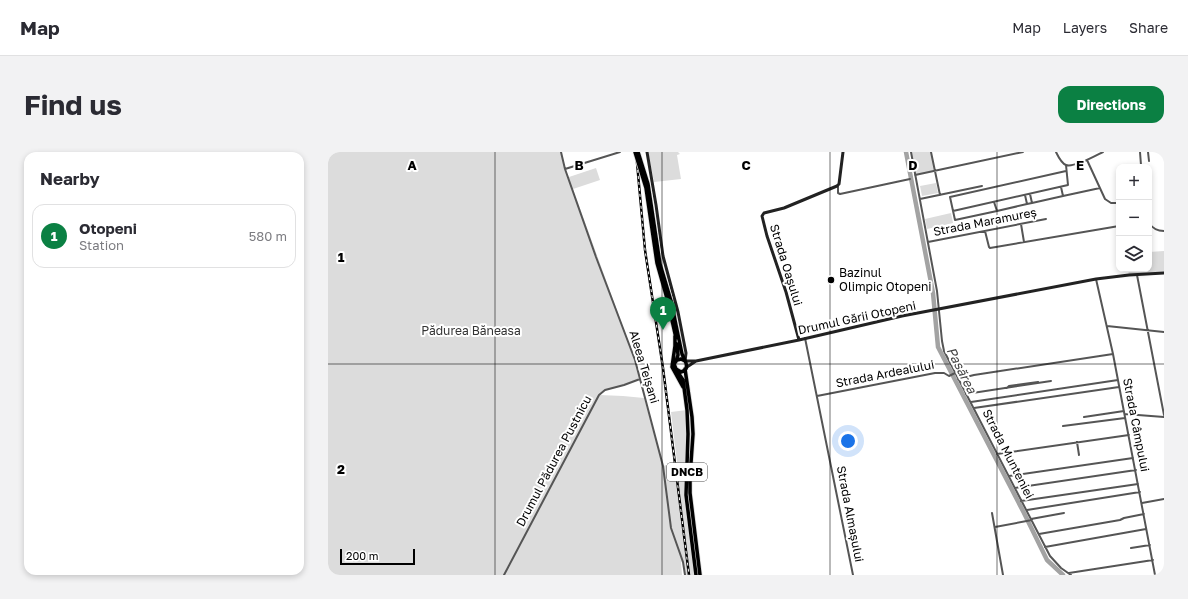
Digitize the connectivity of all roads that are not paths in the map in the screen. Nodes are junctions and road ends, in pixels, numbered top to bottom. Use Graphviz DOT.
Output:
graph roads {
  1 [pos="561,152"];
  2 [pos="620,152"];
  3 [pos="637,152"];
  4 [pos="647,152"];
  5 [pos="842,152"];
  6 [pos="911,152"];
  7 [pos="931,152"];
  8 [pos="1023,152"];
  9 [pos="1056,152"];
  10 [pos="1103,152"];
  11 [pos="1140,152"];
  12 [pos="1148,152"];
  13 [pos="1087,160"];
  14 [pos="1149,161"];
  15 [pos="1141,164"];
  16 [pos="1066,165"];
  17 [pos="565,169"];
  18 [pos="935,171"];
  19 [pos="1066,171"];
  20 [pos="915,175"];
  21 [pos="910,179"];
  22 [pos="838,185"];
  23 [pos="982,186"];
  24 [pos="1061,187"];
  25 [pos="1100,188"];
  26 [pos="1030,194"];
  27 [pos="940,195"];
  28 [pos="1025,195"];
  29 [pos="1063,196"];
  30 [pos="920,199"];
  31 [pos="994,202"];
  32 [pos="1032,203"];
  33 [pos="1116,203"];
  34 [pos="1027,204"];
  35 [pos="953,211"];
  36 [pos="996,211"];
  37 [pos="1046,219"];
  38 [pos="1021,224"];
  39 [pos="1152,226"];
  40 [pos="1116,227"];
  41 [pos="985,231"];
  42 [pos="1164,231"];
  43 [pos="928,242"];
  44 [pos="1024,242"];
  45 [pos="1164,273"];
  46 [pos="1137,274"];
  47 [pos="1096,279"];
  48 [pos="669,302"];
  49 [pos="939,310"];
  50 [pos="1108,326"];
  51 [pos="1148,330"];
  52 [pos="1164,332"];
  53 [pos="675,336"];
  54 [pos="805,338"];
  55 [pos="799,340"];
  56 [pos="1113,354"];
  57 [pos="676,361"];
  58 [pos="685,361"];
  59 [pos="696,361"];
  60 [pos="686,368"];
  61 [pos="677,371"];
  62 [pos="955,373"];
  63 [pos="958,378"];
  64 [pos="640,379"];
  65 [pos="1118,380"];
  66 [pos="1051,381"];
  67 [pos="1039,382"];
  68 [pos="1119,387"];
  69 [pos="1007,388"];
  70 [pos="966,394"];
  71 [pos="818,396"];
  72 [pos="686,400"];
  73 [pos="970,402"];
  74 [pos="974,408"];
  75 [pos="1124,412"];
  76 [pos="1164,416"];
  77 [pos="1084,417"];
  78 [pos="1125,418"];
  79 [pos="1063,426"];
  80 [pos="1129,435"];
  81 [pos="1077,442"];
  82 [pos="997,454"];
  83 [pos="1079,455"];
  84 [pos="1133,458"];
  85 [pos="1136,470"];
  86 [pos="1009,476"];
  87 [pos="1138,484"];
  88 [pos="1015,488"];
  89 [pos="1140,492"];
  90 [pos="1164,499"];
  91 [pos="1021,501"];
  92 [pos="1142,503"];
  93 [pos="1027,510"];
  94 [pos="992,513"];
  95 [pos="1064,513"];
  96 [pos="1144,514"];
  97 [pos="1030,520"];
  98 [pos="995,527"];
  99 [pos="1147,529"];
  100 [pos="1039,534"];
  101 [pos="1150,545"];
  102 [pos="1045,547"];
  103 [pos="1131,548"];
  104 [pos="1152,560"];
  105 [pos="1070,574"];
  106 [pos="504,575"];
  107 [pos="685,575"];
  108 [pos="696,575"];
  109 [pos="700,575"];
  110 [pos="853,575"];
  111 [pos="1003,575"];
  112 [pos="1155,575"];
  1 -- 17 [label="street, Aleea Teișani"];
  2 -- 17 [label="street"];
  3 -- 48 [label="main road, DNCB, bridge"];
  4 -- 58 [label="main road"];
  5 -- 22 [label="main road"];
  6 -- 20 [label="street, Strada Maramureș"];
  7 -- 18 [label="street"];
  8 -- 18 [label="street"];
  9 -- 16 [label="street"];
  10 -- 13 [label="street"];
  11 -- 15 [label="street"];
  12 -- 14 [label="street"];
  13 -- 16 [label="street"];
  13 -- 25 [label="street"];
  16 -- 19 [label="street"];
  17 -- 64 [label="street, Aleea Teișani"];
  18 -- 20 [label="street"];
  18 -- 27 [label="street"];
  19 -- 24 [label="street"];
  19 -- 35 [label="street"];
  20 -- 30 [label="street, Strada Maramureș"];
  21 -- 22 [label="street"];
  22 -- 55 [label="main road, Strada Oașului"];
  23 -- 27 [label="street"];
  24 -- 26 [label="street"];
  24 -- 29 [label="street"];
  25 -- 29 [label="street"];
  25 -- 33 [label="street"];
  26 -- 28 [label="street"];
  26 -- 32 [label="street"];
  27 -- 30 [label="street"];
  28 -- 31 [label="street"];
  28 -- 34 [label="street"];
  29 -- 32 [label="street"];
  30 -- 43 [label="street, Strada Maramureș"];
  31 -- 35 [label="street"];
  31 -- 36 [label="street"];
  32 -- 34 [label="street"];
  34 -- 36 [label="street"];
  35 -- 36 [label="street"];
  37 -- 38 [label="street, Strada Maramureș"];
  38 -- 41 [label="street, Strada Maramureș"];
  38 -- 44 [label="street"];
  39 -- 42 [label="street"];
  40 -- 44 [label="street"];
  41 -- 43 [label="street, Strada Maramureș"];
  41 -- 44 [label="street"];
  43 -- 49 [label="street, Strada Maramureș"];
  45 -- 46 [label="main road, Drumul Gării Otopeni"];
  46 -- 47 [label="main road, Drumul Gării Otopeni"];
  46 -- 51 [label="street"];
  47 -- 49 [label="main road, Drumul Gării Otopeni"];
  47 -- 50 [label="street, Strada Câmpului"];
  48 -- 53 [label="main road, DNCB"];
  48 -- 58 [label="main road, DNCB"];
  49 -- 54 [label="main road, Drumul Gării Otopeni"];
  49 -- 62 [label="street, Strada Munteniei"];
  50 -- 51 [label="street"];
  50 -- 56 [label="street, Strada Câmpului"];
  51 -- 52 [label="street"];
  51 -- 76 [label="street"];
  53 -- 57 [label="main road, DNCB"];
  53 -- 72 [label="main road"];
  54 -- 55 [label="main road, Drumul Gării Otopeni"];
  54 -- 71 [label="street, Strada Almașului"];
  55 -- 59 [label="main road, Drumul Gării Otopeni"];
  56 -- 63 [label="street"];
  56 -- 65 [label="street, Strada Câmpului"];
  57 -- 58 [label="main road"];
  57 -- 61 [label="main road, DNCB"];
  58 -- 59 [label="main road, Drumul Gării Otopeni"];
  58 -- 60 [label="main road, DNCB"];
  59 -- 60 [label="main road, Drumul Gării Otopeni"];
  60 -- 61 [label="main road"];
  60 -- 109 [label="main road, DNCB"];
  61 -- 72 [label="main road, DNCB"];
  62 -- 63 [label="street, Strada Munteniei"];
  62 -- 71 [label="street, Strada Ardealului"];
  63 -- 70 [label="street, Strada Munteniei"];
  64 -- 106 [label="street, Drumul Pădurea Pustnicu"];
  64 -- 107 [label="street, Aleea Teișani"];
  65 -- 68 [label="street, Strada Câmpului"];
  65 -- 73 [label="street"];
  66 -- 69 [label="street"];
  67 -- 69 [label="street"];
  68 -- 74 [label="street"];
  68 -- 75 [label="street, Strada Câmpului"];
  69 -- 70 [label="street"];
  70 -- 73 [label="street, Strada Munteniei"];
  71 -- 110 [label="street, Strada Almașului"];
  72 -- 108 [label="main road, DNCB"];
  73 -- 74 [label="street, Strada Munteniei"];
  74 -- 82 [label="street, Strada Munteniei"];
  75 -- 76 [label="street"];
  75 -- 77 [label="street"];
  75 -- 78 [label="street, Strada Câmpului"];
  78 -- 79 [label="street"];
  78 -- 80 [label="street, Strada Câmpului"];
  80 -- 81 [label="street"];
  80 -- 84 [label="street, Strada Câmpului"];
  81 -- 82 [label="street"];
  81 -- 83 [label="street"];
  82 -- 86 [label="street, Strada Munteniei"];
  84 -- 85 [label="street, Strada Câmpului"];
  84 -- 86 [label="street"];
  85 -- 87 [label="street, Strada Câmpului"];
  85 -- 88 [label="street"];
  86 -- 88 [label="street, Strada Munteniei"];
  87 -- 89 [label="street, Strada Câmpului"];
  87 -- 91 [label="street"];
  88 -- 91 [label="street, Strada Munteniei"];
  89 -- 92 [label="street, Strada Câmpului"];
  89 -- 93 [label="street"];
  90 -- 92 [label="street"];
  91 -- 93 [label="street, Strada Munteniei"];
  92 -- 96 [label="street, Strada Câmpului"];
  93 -- 97 [label="street, Strada Munteniei"];
  94 -- 98 [label="street"];
  95 -- 97 [label="street"];
  96 -- 99 [label="street, Strada Câmpului"];
  96 -- 100 [label="street"];
  97 -- 98 [label="street"];
  97 -- 100 [label="street, Strada Munteniei"];
  98 -- 111 [label="street"];
  99 -- 101 [label="street, Strada Câmpului"];
  99 -- 102 [label="street"];
  100 -- 102 [label="street, Strada Munteniei"];
  101 -- 103 [label="street"];
  101 -- 104 [label="street, Strada Câmpului"];
  102 -- 105 [label="street, Strada Munteniei"];
  104 -- 105 [label="street"];
  104 -- 112 [label="street, Strada Câmpului"];
}
